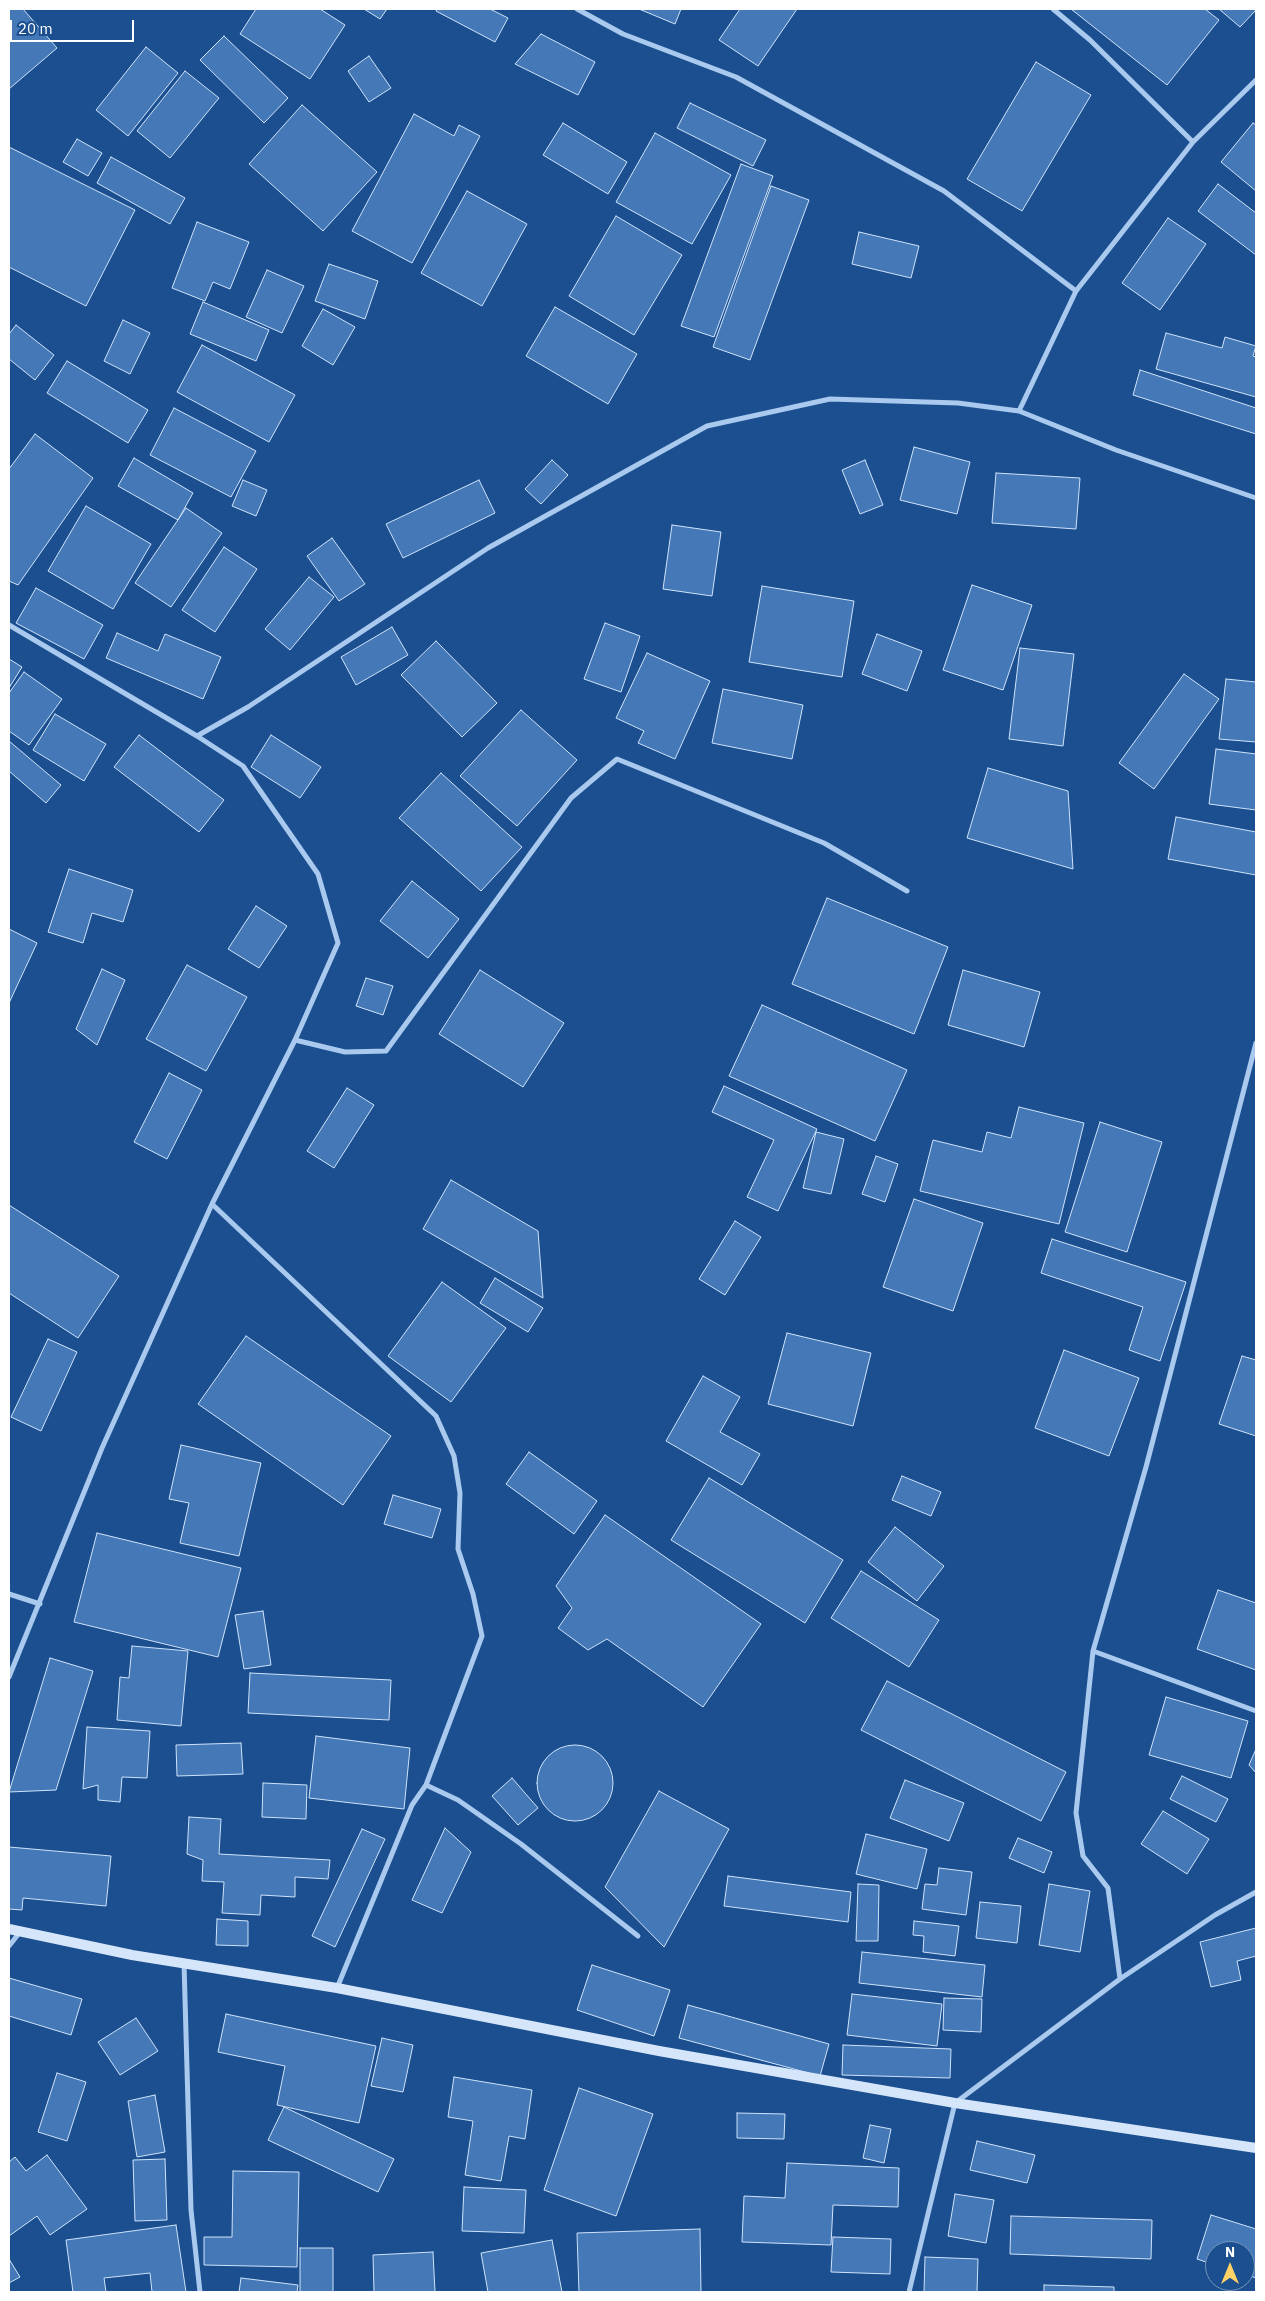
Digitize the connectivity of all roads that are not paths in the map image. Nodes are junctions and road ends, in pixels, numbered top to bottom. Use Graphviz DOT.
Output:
graph roads {
  1 [pos="577,9"];
  2 [pos="1053,9"];
  3 [pos="1256,80"];
  4 [pos="1193,142"];
  5 [pos="1076,292"];
  6 [pos="1019,411"];
  7 [pos="1256,498"];
  8 [pos="9,624"];
  9 [pos="197,736"];
  10 [pos="907,891"];
  11 [pos="295,1040"];
  12 [pos="1256,1044"];
  13 [pos="212,1204"];
  14 [pos="9,1594"];
  15 [pos="40,1604"];
  16 [pos="1093,1650"];
  17 [pos="9,1677"];
  18 [pos="1256,1711"];
  19 [pos="426,1785"];
  20 [pos="1256,1892"];
  21 [pos="9,1929"];
  22 [pos="20,1932"];
  23 [pos="638,1936"];
  24 [pos="9,1946"];
  25 [pos="184,1963"];
  26 [pos="1120,1979"];
  27 [pos="337,1988"];
  28 [pos="955,2103"];
  29 [pos="1256,2148"];
  30 [pos="200,2292"];
  31 [pos="909,2292"];
  1 -- 5 [label="street"];
  2 -- 4 [label="street"];
  3 -- 4 [label="street"];
  4 -- 5 [label="street"];
  5 -- 6 [label="street"];
  6 -- 7 [label="street"];
  6 -- 9 [label="street"];
  8 -- 9 [label="street"];
  9 -- 11 [label="street"];
  10 -- 11 [label="street"];
  11 -- 13 [label="street"];
  12 -- 16 [label="street"];
  13 -- 15 [label="street"];
  13 -- 19 [label="street"];
  14 -- 15 [label="street"];
  15 -- 17 [label="street"];
  16 -- 18 [label="street"];
  16 -- 26 [label="street"];
  19 -- 23 [label="street"];
  19 -- 27 [label="street"];
  20 -- 26 [label="street"];
  21 -- 22 [label="street"];
  22 -- 24 [label="street"];
  22 -- 25 [label="street"];
  25 -- 27 [label="street"];
  25 -- 30 [label="street"];
  26 -- 28 [label="street"];
  27 -- 28 [label="street"];
  28 -- 29 [label="street"];
  28 -- 31 [label="street"];
}
